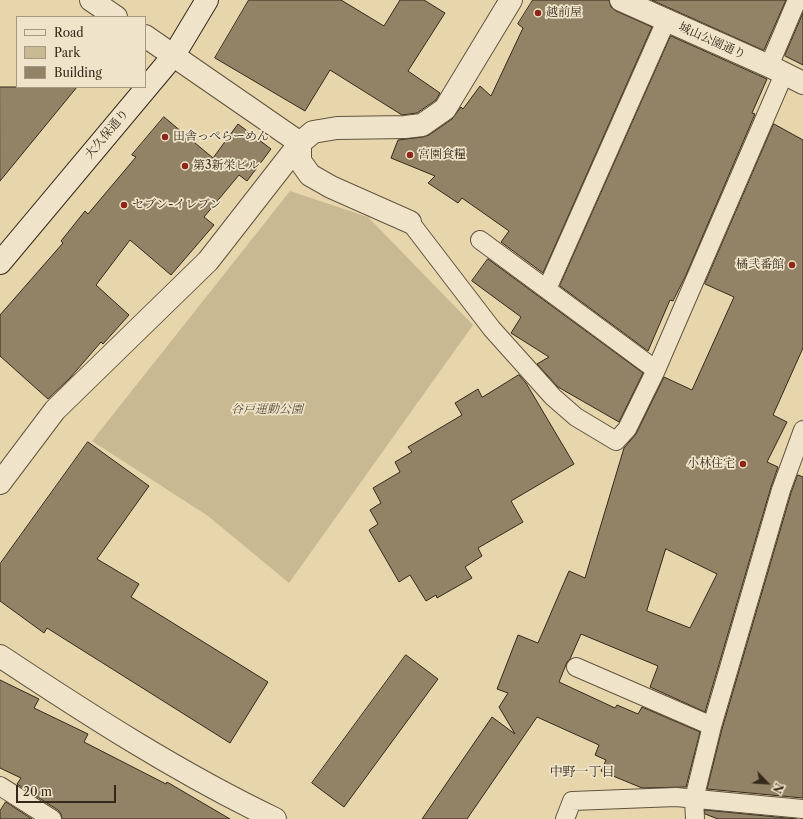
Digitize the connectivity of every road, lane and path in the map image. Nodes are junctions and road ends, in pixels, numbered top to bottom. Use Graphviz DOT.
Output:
graph roads {
  1 [pos="91,0"];
  2 [pos="207,0"];
  3 [pos="511,0"];
  4 [pos="621,0"];
  5 [pos="797,0"];
  6 [pos="115,16"];
  7 [pos="666,21"];
  8 [pos="146,37"];
  9 [pos="174,55"];
  10 [pos="785,75"];
  11 [pos="300,143"];
  12 [pos="410,222"];
  13 [pos="480,240"];
  14 [pos="0,263"];
  15 [pos="547,289"];
  16 [pos="656,370"];
  17 [pos="803,430"];
  18 [pos="0,483"];
  19 [pos="0,656"];
  20 [pos="576,666"];
  21 [pos="712,726"];
  22 [pos="0,786"];
  23 [pos="694,799"];
  24 [pos="803,809"];
  25 [pos="52,819"];
  26 [pos="275,819"];
  27 [pos="565,819"];
  28 [pos="695,819"];
  1 -- 6 [label="street"];
  2 -- 9 [label="street, 大久保通り"];
  3 -- 11 [label="street"];
  4 -- 7 [label="street, 城山公園通り"];
  5 -- 10 [label="lane"];
  7 -- 10 [label="street, 城山公園通り"];
  7 -- 15 [label="lane"];
  8 -- 9 [label="street"];
  9 -- 11 [label="street"];
  9 -- 14 [label="street, 大久保通り"];
  10 -- 16 [label="lane"];
  11 -- 12 [label="street"];
  11 -- 18 [label="street"];
  12 -- 16 [label="lane"];
  13 -- 15 [label="lane"];
  15 -- 16 [label="lane"];
  17 -- 21 [label="lane"];
  19 -- 26 [label="street"];
  20 -- 21 [label="lane"];
  21 -- 23 [label="lane"];
  22 -- 25 [label="lane"];
  23 -- 24 [label="lane"];
  23 -- 27 [label="lane"];
  23 -- 28 [label="lane"];
}
